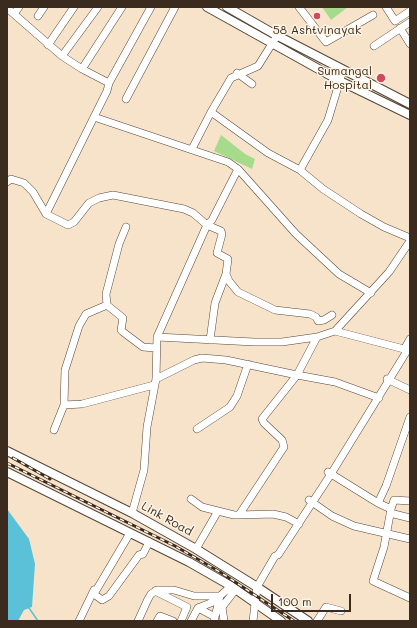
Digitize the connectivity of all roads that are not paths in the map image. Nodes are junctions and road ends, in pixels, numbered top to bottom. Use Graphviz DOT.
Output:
graph roads {
  1 [pos="19,7"];
  2 [pos="44,7"];
  3 [pos="98,7"];
  4 [pos="122,7"];
  5 [pos="151,7"];
  6 [pos="175,7"];
  7 [pos="207,7"];
  8 [pos="227,7"];
  9 [pos="299,7"];
  10 [pos="386,7"];
  11 [pos="7,8"];
  12 [pos="72,8"];
  13 [pos="410,11"];
  14 [pos="14,14"];
  15 [pos="373,15"];
  16 [pos="38,16"];
  17 [pos="410,22"];
  18 [pos="400,28"];
  19 [pos="276,35"];
  20 [pos="272,44"];
  21 [pos="410,44"];
  22 [pos="48,45"];
  23 [pos="374,46"];
  24 [pos="62,56"];
  25 [pos="82,69"];
  26 [pos="343,70"];
  27 [pos="236,74"];
  28 [pos="340,81"];
  29 [pos="109,83"];
  30 [pos="250,84"];
  31 [pos="126,100"];
  32 [pos="410,104"];
  33 [pos="211,112"];
  34 [pos="410,115"];
  35 [pos="94,117"];
  36 [pos="192,149"];
  37 [pos="238,169"];
  38 [pos="300,170"];
  39 [pos="7,182"];
  40 [pos="46,214"];
  41 [pos="207,225"];
  42 [pos="126,227"];
  43 [pos="410,239"];
  44 [pos="226,274"];
  45 [pos="371,293"];
  46 [pos="107,305"];
  47 [pos="332,315"];
  48 [pos="335,331"];
  49 [pos="157,337"];
  50 [pos="317,337"];
  51 [pos="410,339"];
  52 [pos="210,340"];
  53 [pos="156,348"];
  54 [pos="407,348"];
  55 [pos="248,364"];
  56 [pos="297,374"];
  57 [pos="388,380"];
  58 [pos="155,382"];
  59 [pos="410,390"];
  60 [pos="377,397"];
  61 [pos="64,405"];
  62 [pos="410,417"];
  63 [pos="196,429"];
  64 [pos="54,430"];
  65 [pos="7,451"];
  66 [pos="7,472"];
  67 [pos="329,473"];
  68 [pos="191,499"];
  69 [pos="311,501"];
  70 [pos="410,501"];
  71 [pos="378,503"];
  72 [pos="218,511"];
  73 [pos="391,511"];
  74 [pos="132,513"];
  75 [pos="239,515"];
  76 [pos="410,518"];
  77 [pos="297,522"];
  78 [pos="128,532"];
  79 [pos="386,535"];
  80 [pos="410,539"];
  81 [pos="149,542"];
  82 [pos="196,549"];
  83 [pos="257,586"];
  84 [pos="233,588"];
  85 [pos="155,591"];
  86 [pos="219,598"];
  87 [pos="410,598"];
  88 [pos="255,602"];
  89 [pos="198,608"];
  90 [pos="341,611"];
  91 [pos="214,619"];
  92 [pos="79,621"];
  93 [pos="138,621"];
  94 [pos="157,621"];
  95 [pos="173,621"];
  96 [pos="181,621"];
  97 [pos="191,621"];
  98 [pos="224,621"];
  99 [pos="253,621"];
  100 [pos="281,621"];
  101 [pos="308,621"];
  102 [pos="317,621"];
  1 -- 14 [label="street"];
  2 -- 16 [label="street"];
  3 -- 24 [label="street"];
  4 -- 25 [label="street"];
  5 -- 29 [label="street"];
  6 -- 31 [label="street"];
  7 -- 20 [label="main road"];
  8 -- 19 [label="main road"];
  9 -- 15 [label="street"];
  10 -- 13 [label="street"];
  11 -- 14 [label="street"];
  12 -- 22 [label="street"];
  14 -- 22 [label="street"];
  17 -- 18 [label="street"];
  18 -- 21 [label="street"];
  18 -- 23 [label="street"];
  19 -- 20 [label="street"];
  19 -- 26 [label="main road"];
  20 -- 27 [label="street"];
  20 -- 28 [label="main road"];
  22 -- 24 [label="street"];
  24 -- 25 [label="street"];
  25 -- 29 [label="street"];
  26 -- 28 [label="street"];
  26 -- 32 [label="main road"];
  27 -- 30 [label="street"];
  27 -- 33 [label="street"];
  28 -- 34 [label="main road"];
  28 -- 38 [label="street"];
  29 -- 35 [label="street"];
  33 -- 36 [label="street"];
  33 -- 38 [label="street"];
  35 -- 36 [label="street"];
  35 -- 40 [label="street"];
  36 -- 37 [label="street"];
  37 -- 41 [label="street"];
  37 -- 45 [label="street"];
  38 -- 43 [label="street"];
  39 -- 40 [label="street"];
  40 -- 41 [label="street"];
  41 -- 44 [label="street"];
  41 -- 49 [label="street"];
  42 -- 46 [label="street"];
  43 -- 45 [label="street"];
  44 -- 47 [label="street"];
  44 -- 52 [label="street"];
  45 -- 48 [label="street"];
  46 -- 53 [label="street"];
  46 -- 61 [label="street"];
  48 -- 50 [label="street"];
  48 -- 54 [label="street"];
  49 -- 52 [label="street"];
  49 -- 53 [label="street"];
  50 -- 52 [label="street"];
  50 -- 56 [label="street"];
  51 -- 54 [label="street"];
  53 -- 58 [label="street"];
  54 -- 57 [label="street"];
  55 -- 56 [label="street"];
  55 -- 58 [label="street"];
  55 -- 63 [label="street"];
  56 -- 60 [label="street"];
  56 -- 75 [label="street"];
  57 -- 59 [label="street"];
  57 -- 60 [label="street"];
  58 -- 61 [label="street"];
  58 -- 74 [label="street"];
  60 -- 67 [label="street"];
  61 -- 64 [label="street"];
  62 -- 71 [label="street"];
  65 -- 74 [label="main road, Link Road"];
  66 -- 78 [label="main road"];
  67 -- 69 [label="street"];
  67 -- 71 [label="street"];
  68 -- 72 [label="street"];
  69 -- 77 [label="street"];
  69 -- 79 [label="street"];
  70 -- 73 [label="street"];
  71 -- 73 [label="street"];
  72 -- 75 [label="street"];
  72 -- 82 [label="street"];
  73 -- 76 [label="street"];
  73 -- 79 [label="street"];
  74 -- 82 [label="main road, Link Road"];
  75 -- 77 [label="street"];
  77 -- 83 [label="street"];
  78 -- 81 [label="main road"];
  78 -- 81 [label="street"];
  78 -- 92 [label="street"];
  79 -- 80 [label="street"];
  79 -- 87 [label="street"];
  81 -- 84 [label="main road"];
  82 -- 83 [label="main road, Link Road"];
  83 -- 88 [label="street"];
  83 -- 101 [label="main road, Link Road"];
  84 -- 86 [label="street"];
  84 -- 88 [label="main road"];
  84 -- 98 [label="street"];
  85 -- 86 [label="street"];
  85 -- 93 [label="street"];
  85 -- 96 [label="street"];
  86 -- 89 [label="street"];
  86 -- 91 [label="street"];
  88 -- 99 [label="street"];
  88 -- 100 [label="main road"];
  89 -- 91 [label="street"];
  89 -- 97 [label="street"];
  90 -- 102 [label="street"];
  94 -- 95 [label="street"];
}
